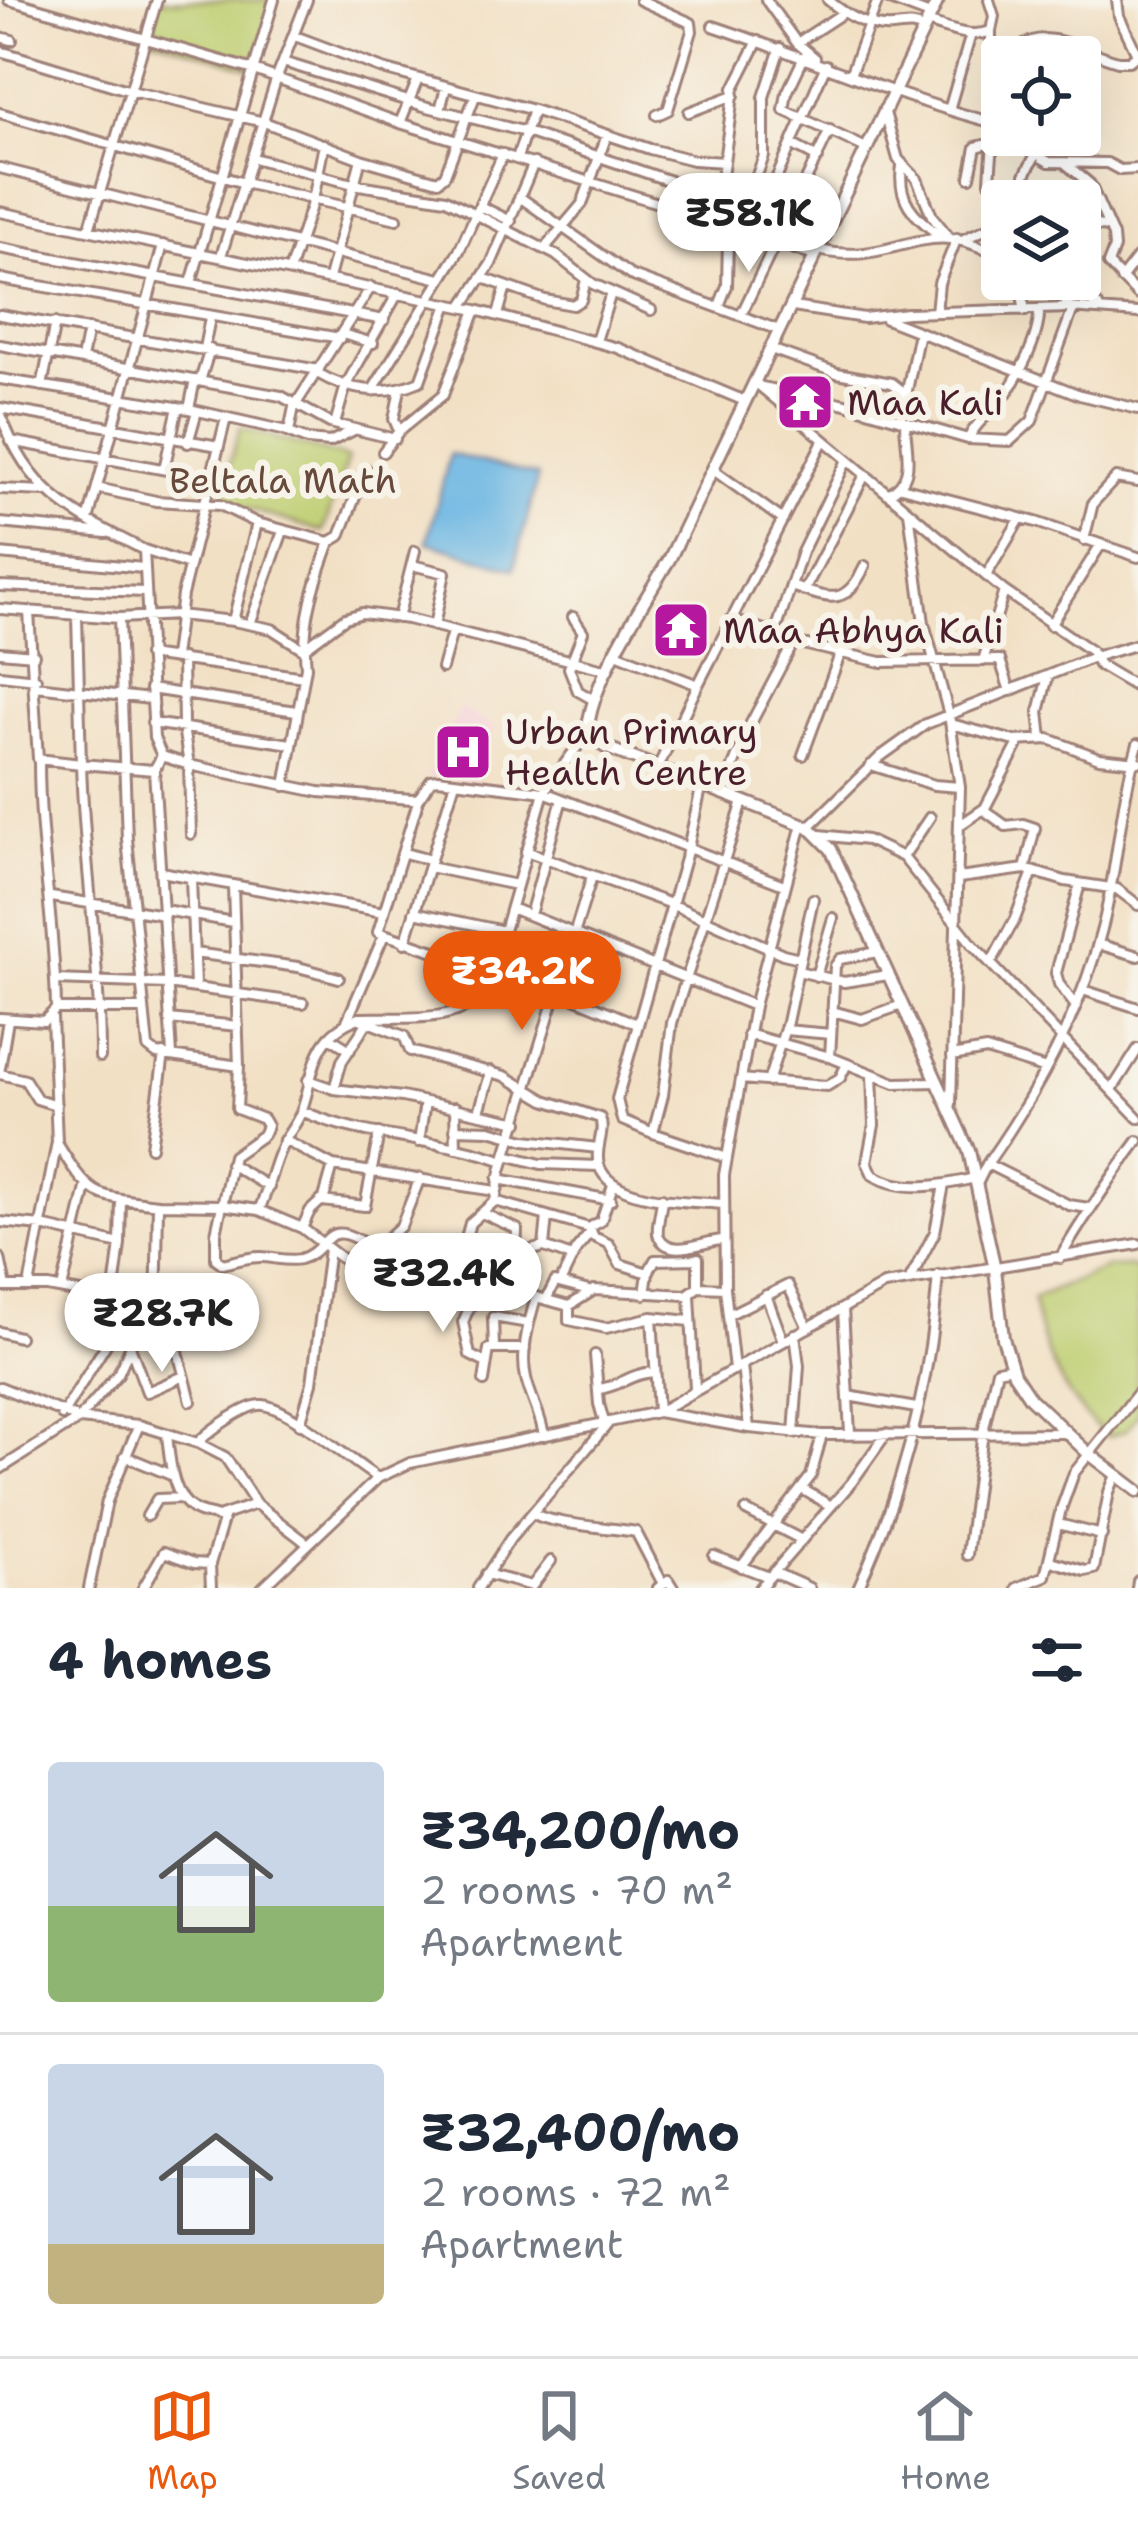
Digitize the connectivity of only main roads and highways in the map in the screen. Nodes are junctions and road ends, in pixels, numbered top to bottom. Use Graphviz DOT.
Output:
graph roads {
  1 [pos="938,0"];
  2 [pos="1138,1491"];
  1 -- 2 [label="main road"];
}
